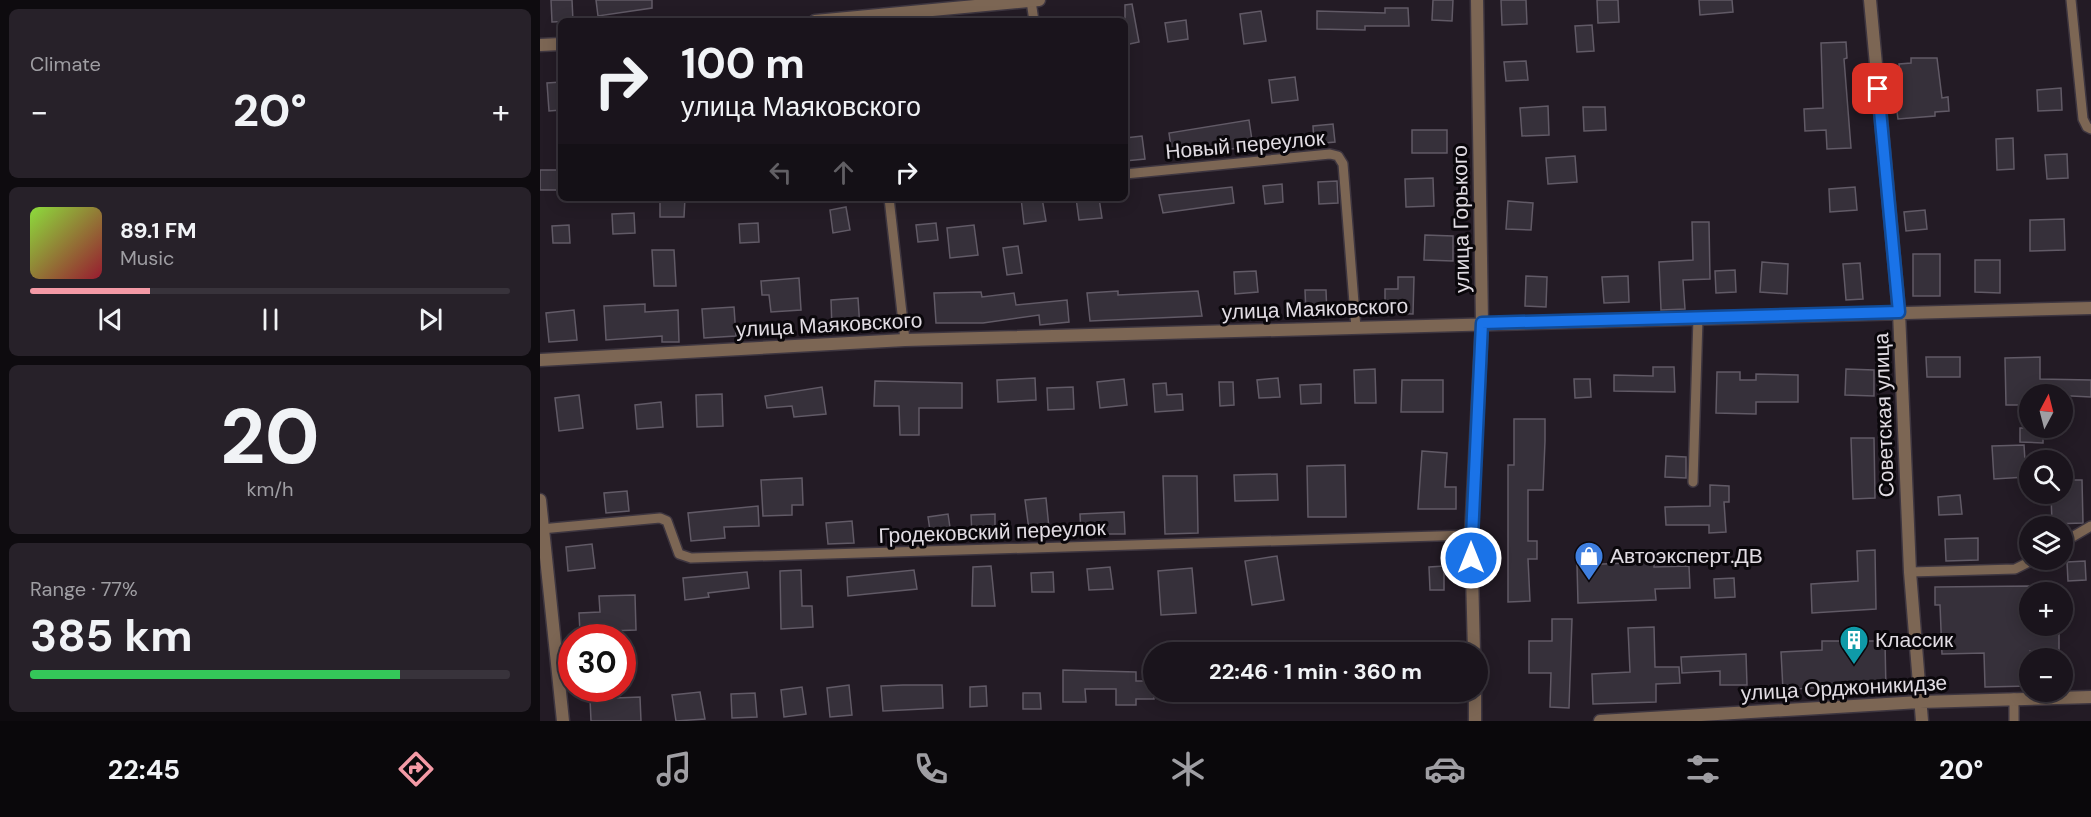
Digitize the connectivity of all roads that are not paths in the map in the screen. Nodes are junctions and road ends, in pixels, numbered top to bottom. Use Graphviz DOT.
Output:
graph roads {
  1 [pos="1478,0"];
  2 [pos="1870,0"];
  3 [pos="2070,0"];
  4 [pos="1035,1"];
  5 [pos="877,18"];
  6 [pos="1034,18"];
  7 [pos="558,44"];
  8 [pos="540,45"];
  9 [pos="2091,129"];
  10 [pos="1128,174"];
  11 [pos="889,201"];
  12 [pos="2091,308"];
  13 [pos="1899,312"];
  14 [pos="1698,318"];
  15 [pos="1482,323"];
  16 [pos="1356,328"];
  17 [pos="905,340"];
  18 [pos="540,360"];
  19 [pos="1693,482"];
  20 [pos="540,500"];
  21 [pos="2091,526"];
  22 [pos="541,529"];
  23 [pos="1471,535"];
  24 [pos="2073,537"];
  25 [pos="2019,567"];
  26 [pos="1910,572"];
  27 [pos="1474,642"];
  28 [pos="2091,697"];
  29 [pos="2014,698"];
  30 [pos="1475,702"];
  31 [pos="1920,702"];
  32 [pos="1748,717"];
  33 [pos="563,721"];
  34 [pos="1475,721"];
  35 [pos="1599,721"];
  36 [pos="1922,721"];
  37 [pos="2014,721"];
  1 -- 15 [label="street, улица Горького"];
  2 -- 13 [label="street, Советская улица"];
  3 -- 9 [label="lane"];
  4 -- 5 [label="street"];
  4 -- 6 [label="lane"];
  7 -- 8 [label="street"];
  10 -- 16 [label="lane, Новый переулок"];
  11 -- 17 [label="lane"];
  12 -- 13 [label="street, улица Маяковского"];
  13 -- 14 [label="street, улица Маяковского"];
  13 -- 26 [label="street, Советская улица"];
  14 -- 15 [label="street, улица Маяковского"];
  14 -- 19 [label="lane"];
  15 -- 16 [label="street, улица Маяковского"];
  15 -- 23 [label="street, улица Горького"];
  16 -- 17 [label="street, улица Маяковского"];
  17 -- 18 [label="street, улица Маяковского"];
  20 -- 22 [label="street"];
  21 -- 24 [label="lane"];
  22 -- 23 [label="lane, Гродековский переулок"];
  22 -- 33 [label="street"];
  23 -- 27 [label="street, улица Горького"];
  25 -- 26 [label="lane"];
  26 -- 31 [label="street, Советская улица"];
  28 -- 29 [label="street, улица Орджоникидзе"];
  29 -- 31 [label="street, улица Орджоникидзе"];
  29 -- 37 [label="lane"];
  30 -- 34 [label="street"];
  31 -- 32 [label="street, улица Орджоникидзе"];
  31 -- 36 [label="street, Советская улица"];
  32 -- 35 [label="street, улица Орджоникидзе"];
}
